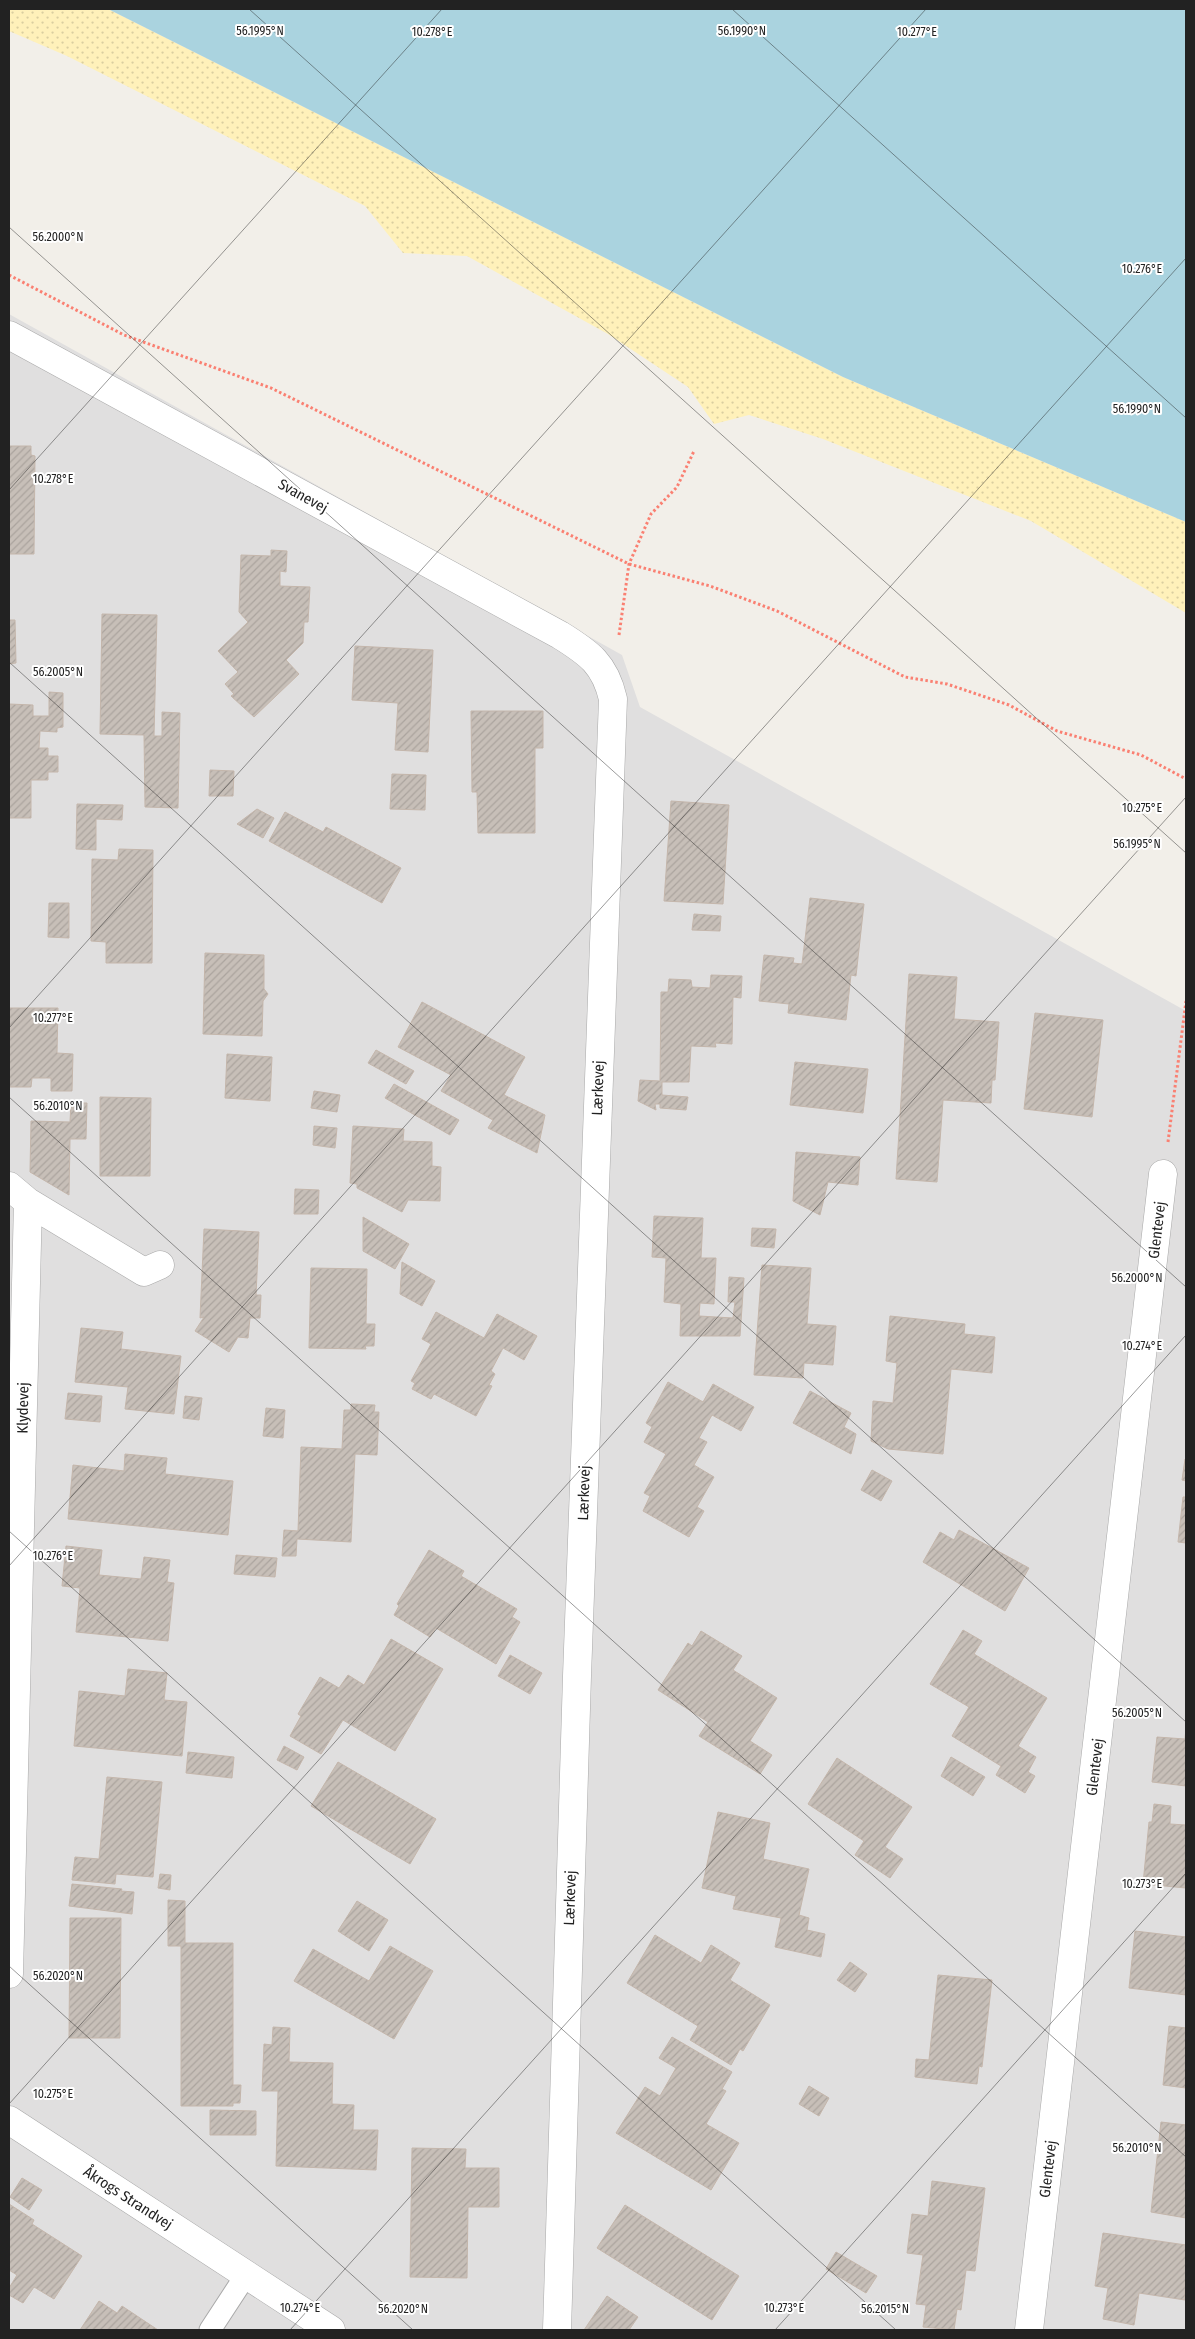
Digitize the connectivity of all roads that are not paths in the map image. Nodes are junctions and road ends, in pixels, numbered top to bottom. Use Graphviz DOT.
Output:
graph roads {
  1 [pos="9,335"];
  2 [pos="595,660"];
  3 [pos="1163,1174"];
  4 [pos="18,1194"];
  5 [pos="160,1265"];
  6 [pos="9,1974"];
  7 [pos="9,2120"];
  8 [pos="246,2276"];
  9 [pos="210,2330"];
  10 [pos="331,2330"];
  11 [pos="557,2330"];
  12 [pos="1029,2330"];
  1 -- 2 [label="street, Svanevej"];
  2 -- 11 [label="street, Lærkevej"];
  3 -- 12 [label="street, Glentevej"];
  4 -- 5 [label="street, Klydevej"];
  4 -- 6 [label="street, Klydevej"];
  7 -- 8 [label="street, Åkrogs Strandvej"];
  8 -- 9 [label="lane"];
  8 -- 10 [label="street, Åkrogs Strandvej"];
}
